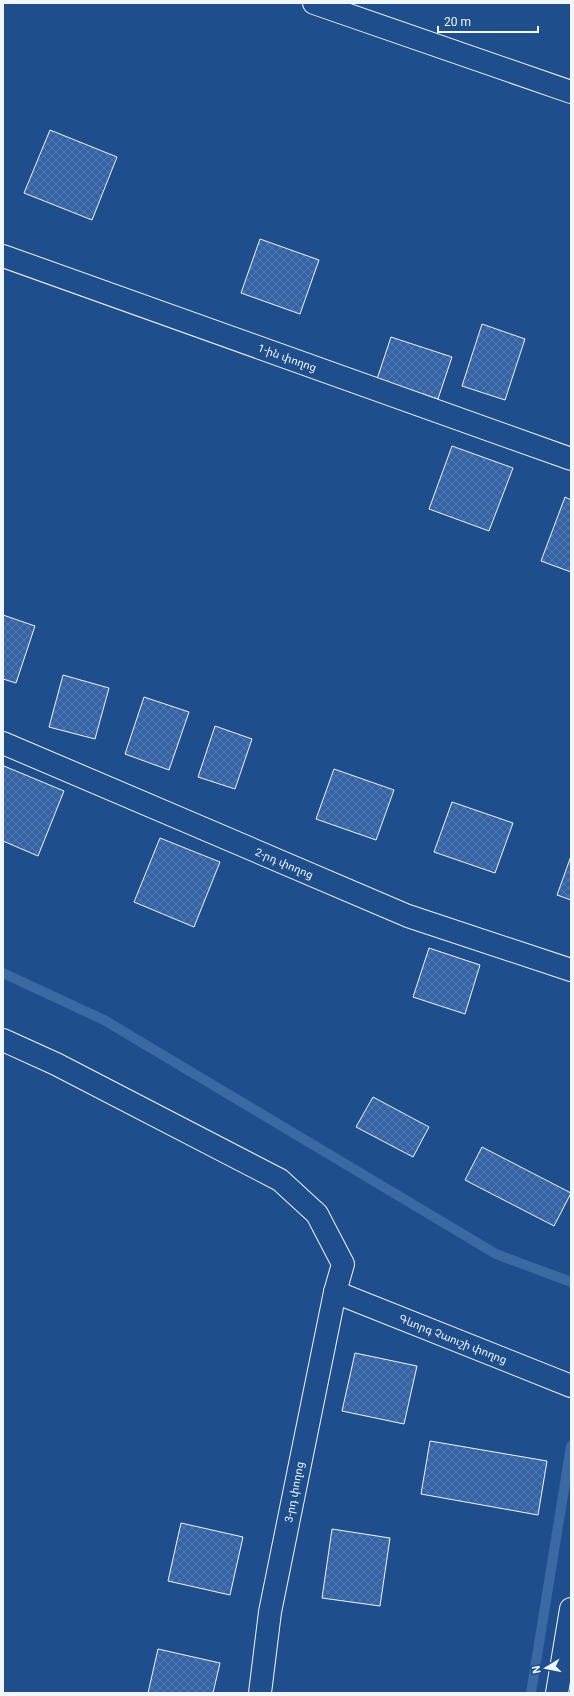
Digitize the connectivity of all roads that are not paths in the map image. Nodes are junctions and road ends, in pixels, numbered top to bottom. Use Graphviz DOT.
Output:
graph roads {
  1 [pos="314,3"];
  2 [pos="571,92"];
  3 [pos="3,256"];
  4 [pos="571,459"];
  5 [pos="3,743"];
  6 [pos="571,970"];
  7 [pos="3,1040"];
  8 [pos="335,1292"];
  9 [pos="571,1386"];
  10 [pos="571,1609"];
  11 [pos="260,1693"];
  12 [pos="557,1693"];
  1 -- 2 [label="street"];
  3 -- 4 [label="street, 1-ին փողոց"];
  5 -- 6 [label="street, 2-րդ փողոց"];
  7 -- 8 [label="street, 3-րդ փողոց"];
  8 -- 9 [label="street, Գևորգ Չաուշի փողոց"];
  8 -- 11 [label="street, 3-րդ փողոց"];
  10 -- 12 [label="street"];
}
